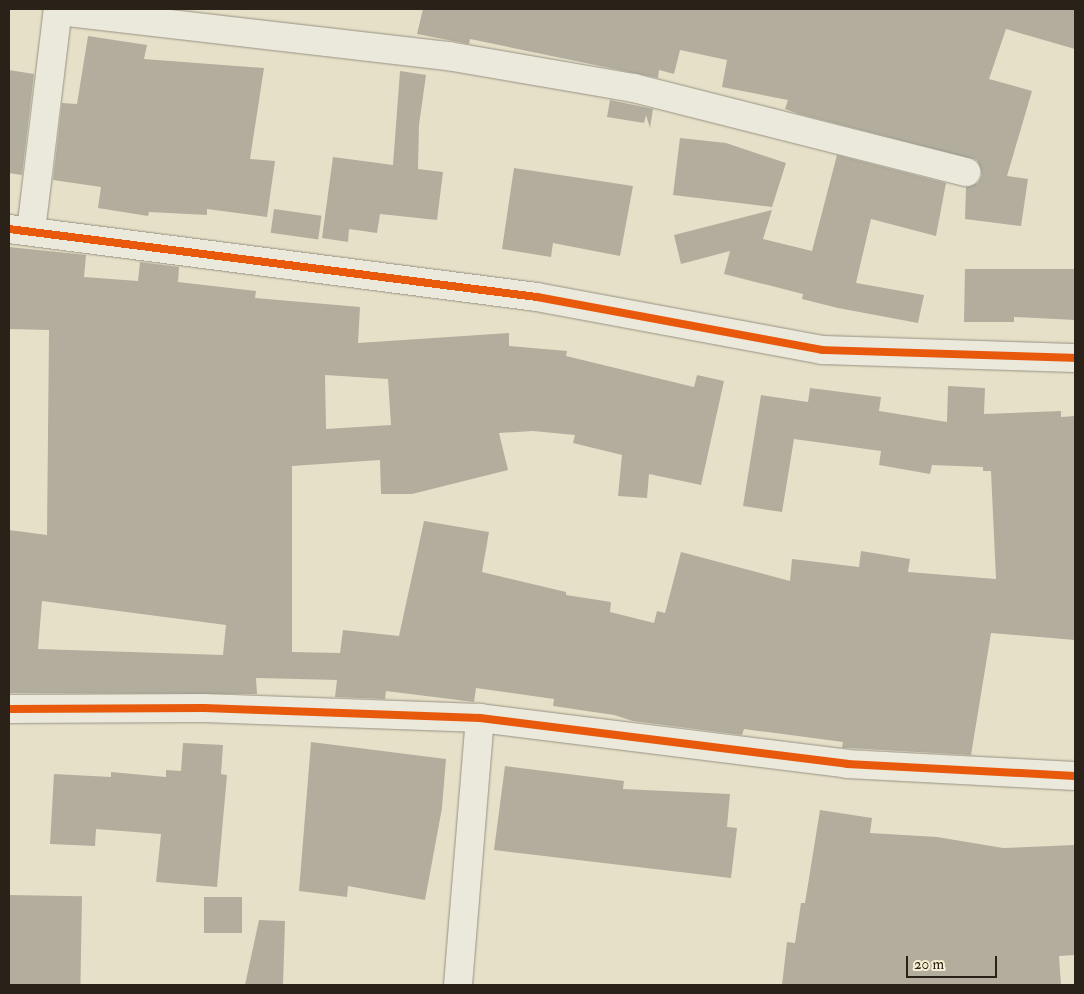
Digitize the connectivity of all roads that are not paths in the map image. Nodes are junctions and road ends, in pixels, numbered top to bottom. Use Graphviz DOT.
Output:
graph roads {
  1 [pos="58,10"];
  2 [pos="967,172"];
  3 [pos="20,230"];
  4 [pos="1075,358"];
  5 [pos="9,709"];
  6 [pos="480,718"];
  7 [pos="1075,776"];
  8 [pos="458,985"];
  1 -- 2 [label="street"];
  1 -- 3 [label="street"];
  3 -- 4 [label="street"];
  5 -- 6 [label="street"];
  6 -- 7 [label="street"];
  6 -- 8 [label="street"];
}
